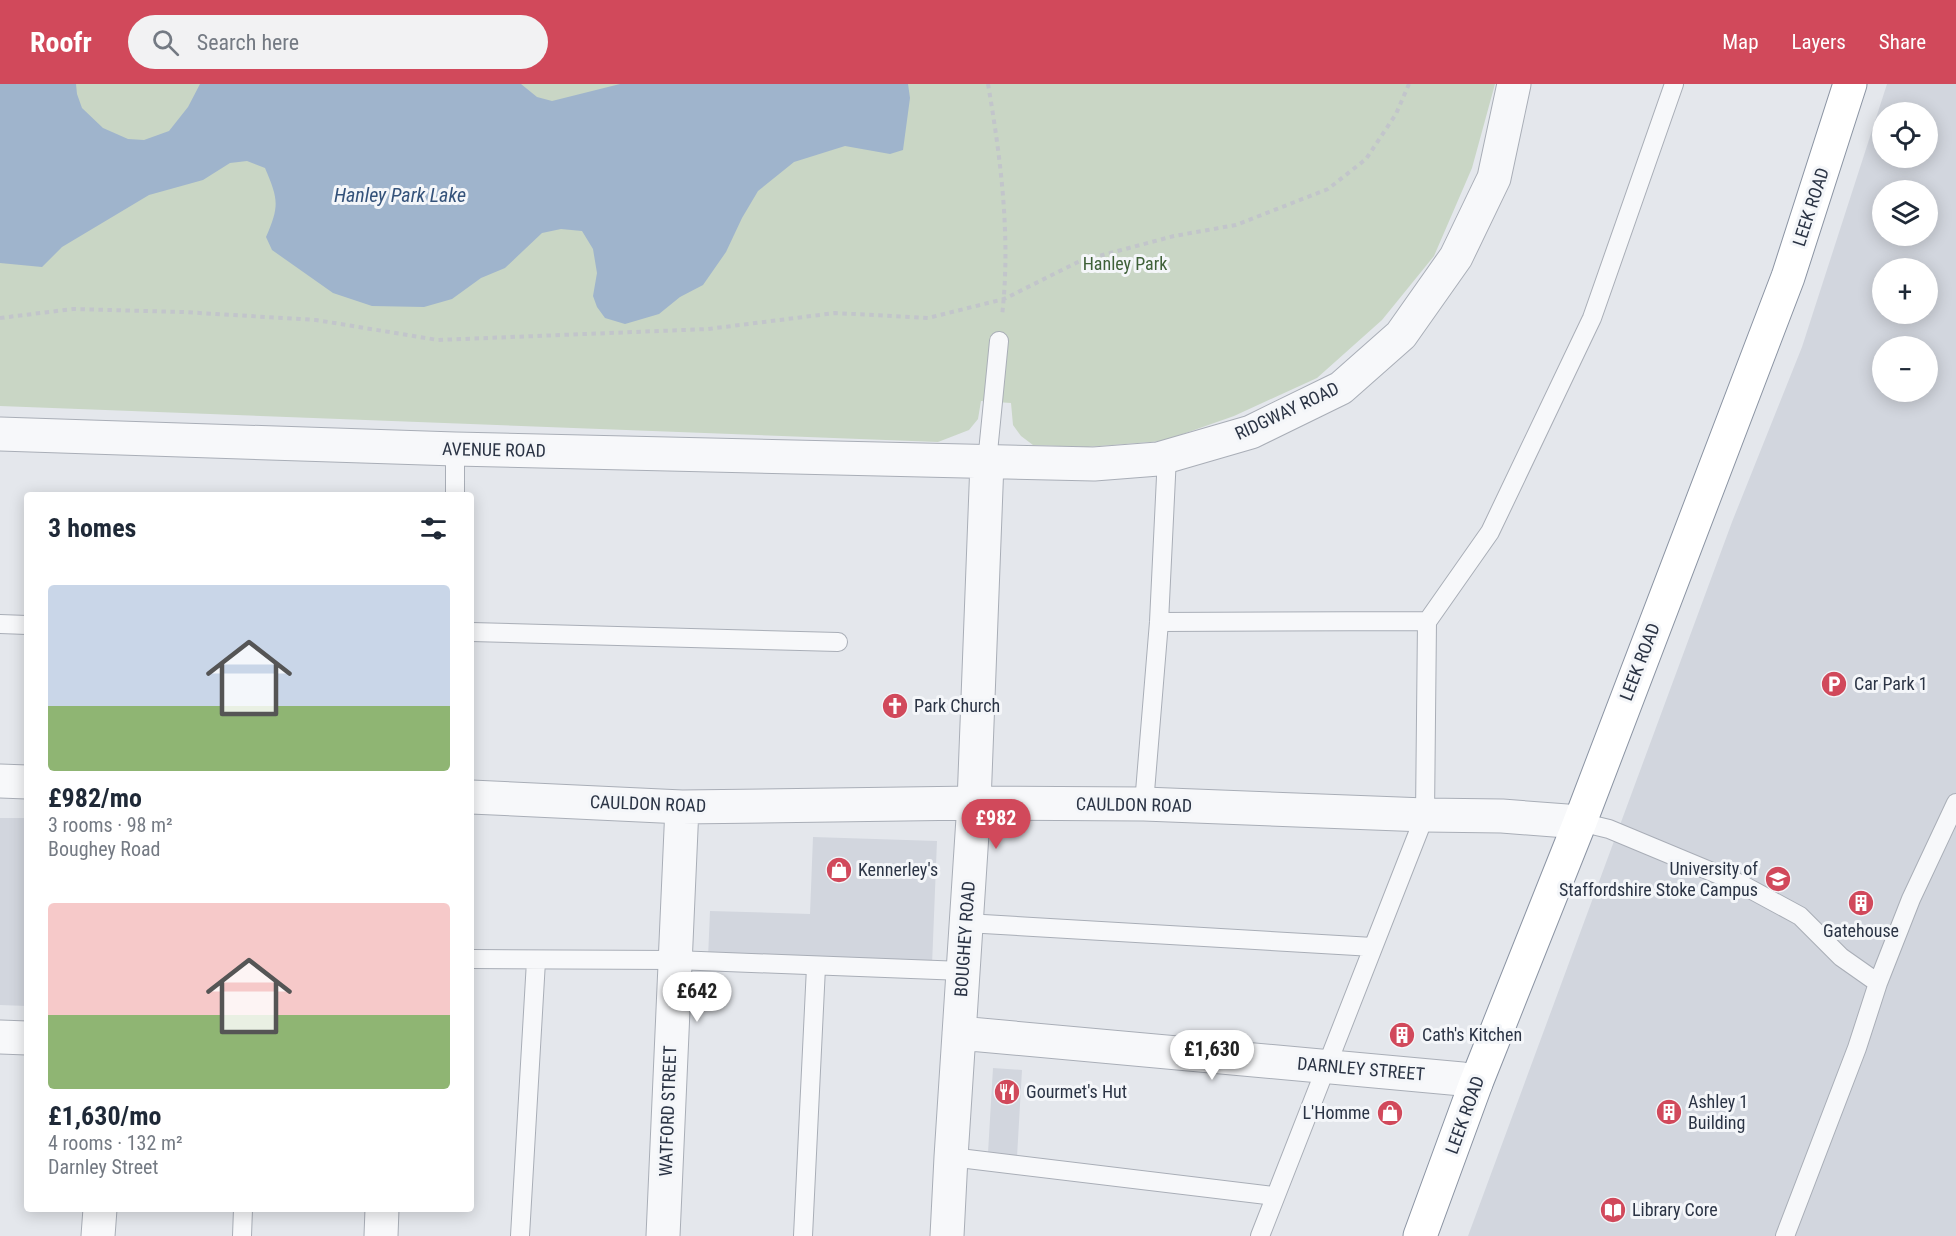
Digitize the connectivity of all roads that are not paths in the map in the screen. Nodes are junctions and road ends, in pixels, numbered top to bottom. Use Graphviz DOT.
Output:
graph roads {
  1 [pos="1514,84"];
  2 [pos="1674,84"];
  3 [pos="1850,84"];
  4 [pos="999,341"];
  5 [pos="0,434"];
  6 [pos="455,449"];
  7 [pos="1167,456"];
  8 [pos="987,462"];
  9 [pos="455,492"];
  10 [pos="1428,621"];
  11 [pos="1159,622"];
  12 [pos="0,624"];
  13 [pos="24,625"];
  14 [pos="474,632"];
  15 [pos="838,642"];
  16 [pos="0,781"];
  17 [pos="24,782"];
  18 [pos="474,796"];
  19 [pos="974,803"];
  20 [pos="1956,803"];
  21 [pos="1144,804"];
  22 [pos="681,807"];
  23 [pos="1425,815"];
  24 [pos="1580,822"];
  25 [pos="966,923"];
  26 [pos="1373,947"];
  27 [pos="474,959"];
  28 [pos="675,960"];
  29 [pos="536,961"];
  30 [pos="816,967"];
  31 [pos="963,971"];
  32 [pos="1878,983"];
  33 [pos="959,1033"];
  34 [pos="0,1038"];
  35 [pos="24,1038"];
  36 [pos="1328,1066"];
  37 [pos="1476,1083"];
  38 [pos="951,1157"];
  39 [pos="1274,1196"];
  40 [pos="100,1212"];
  41 [pos="243,1212"];
  42 [pos="382,1212"];
  43 [pos="99,1236"];
  44 [pos="242,1236"];
  45 [pos="381,1236"];
  46 [pos="520,1236"];
  47 [pos="663,1236"];
  48 [pos="803,1236"];
  49 [pos="948,1236"];
  50 [pos="1260,1236"];
  51 [pos="1420,1236"];
  52 [pos="1785,1236"];
  1 -- 7 [label="street, RIDGWAY ROAD"];
  2 -- 10 [label="lane"];
  3 -- 24 [label="highway, LEEK ROAD"];
  4 -- 8 [label="lane"];
  5 -- 6 [label="street, AVENUE ROAD"];
  6 -- 8 [label="street, AVENUE ROAD"];
  6 -- 9 [label="lane"];
  7 -- 8 [label="street, RIDGWAY ROAD"];
  7 -- 11 [label="lane"];
  8 -- 19 [label="street, BOUGHEY ROAD"];
  10 -- 11 [label="lane"];
  10 -- 23 [label="lane"];
  11 -- 21 [label="lane"];
  12 -- 13 [label="lane"];
  14 -- 15 [label="lane"];
  16 -- 17 [label="street"];
  18 -- 22 [label="street, CAULDON ROAD"];
  19 -- 21 [label="street, CAULDON ROAD"];
  19 -- 22 [label="street, CAULDON ROAD"];
  19 -- 25 [label="street, BOUGHEY ROAD"];
  20 -- 32 [label="lane"];
  21 -- 23 [label="street, CAULDON ROAD"];
  22 -- 28 [label="street, WATFORD STREET"];
  23 -- 24 [label="street, CAULDON ROAD"];
  23 -- 26 [label="lane"];
  24 -- 32 [label="lane"];
  24 -- 37 [label="highway, LEEK ROAD"];
  25 -- 26 [label="lane"];
  25 -- 31 [label="street, BOUGHEY ROAD"];
  26 -- 36 [label="lane"];
  27 -- 29 [label="lane"];
  28 -- 29 [label="lane"];
  28 -- 30 [label="lane"];
  28 -- 47 [label="street, WATFORD STREET"];
  29 -- 46 [label="lane"];
  30 -- 31 [label="lane"];
  30 -- 48 [label="lane"];
  31 -- 33 [label="street, BOUGHEY ROAD"];
  32 -- 52 [label="lane"];
  33 -- 36 [label="street, DARNLEY STREET"];
  33 -- 38 [label="street, BOUGHEY ROAD"];
  34 -- 35 [label="street"];
  36 -- 37 [label="street, DARNLEY STREET"];
  36 -- 39 [label="lane"];
  37 -- 51 [label="highway, LEEK ROAD"];
  38 -- 39 [label="lane"];
  38 -- 49 [label="street, BOUGHEY ROAD"];
  39 -- 50 [label="lane"];
  40 -- 43 [label="street"];
  41 -- 44 [label="lane"];
  42 -- 45 [label="street"];
}
